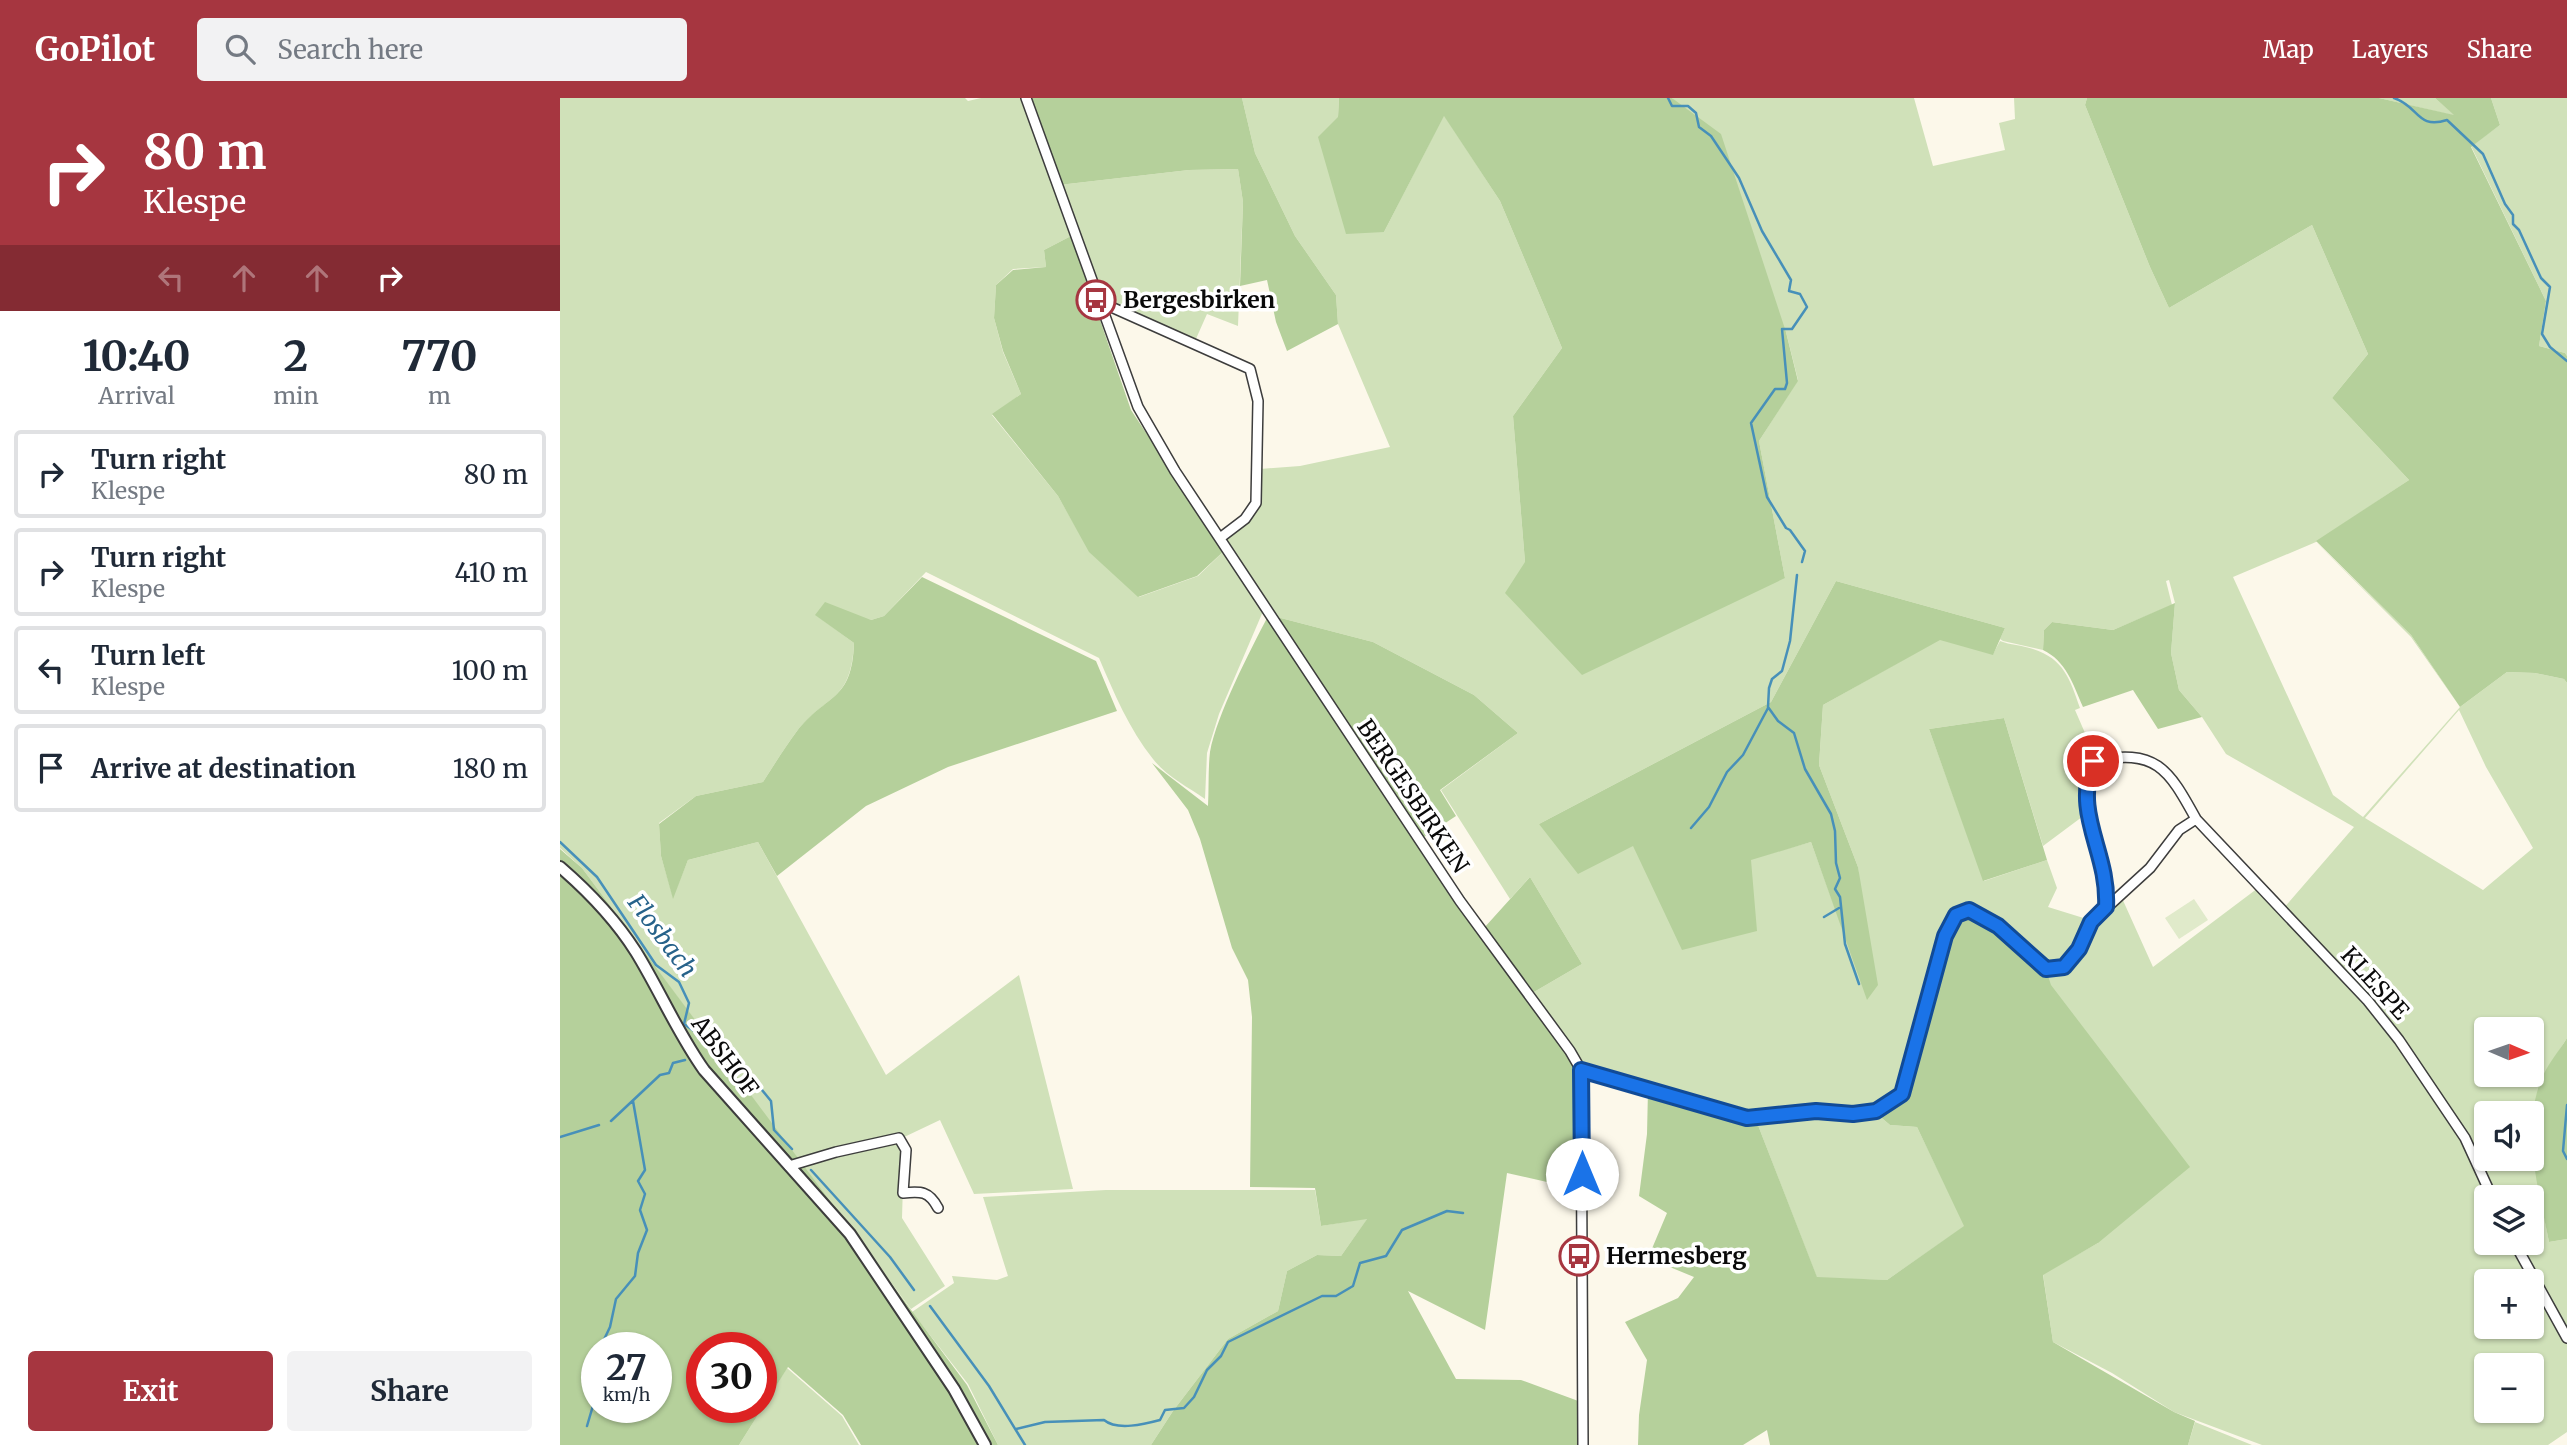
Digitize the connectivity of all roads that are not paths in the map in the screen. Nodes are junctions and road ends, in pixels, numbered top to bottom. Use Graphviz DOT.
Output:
graph roads {
  1 [pos="1026,98"];
  2 [pos="1100,302"];
  3 [pos="1220,538"];
  4 [pos="2196,819"];
  5 [pos="560,867"];
  6 [pos="2106,907"];
  7 [pos="1581,1070"];
  8 [pos="789,1166"];
  9 [pos="2487,1185"];
  10 [pos="938,1208"];
  11 [pos="2521,1255"];
  12 [pos="2567,1338"];
  13 [pos="985,1445"];
  14 [pos="1583,1445"];
  1 -- 2 [label="street, BERGESBIRKEN"];
  2 -- 3 [label="street, BERGESBIRKEN"];
  2 -- 3 [label="street"];
  3 -- 7 [label="street, BERGESBIRKEN"];
  4 -- 6 [label="street"];
  4 -- 6 [label="street, KLESPE"];
  4 -- 9 [label="street, KLESPE"];
  5 -- 8 [label="street, ABSHOF"];
  6 -- 7 [label="street"];
  7 -- 14 [label="street"];
  8 -- 10 [label="street"];
  8 -- 13 [label="street, ABSHOF"];
  11 -- 12 [label="street"];
}
